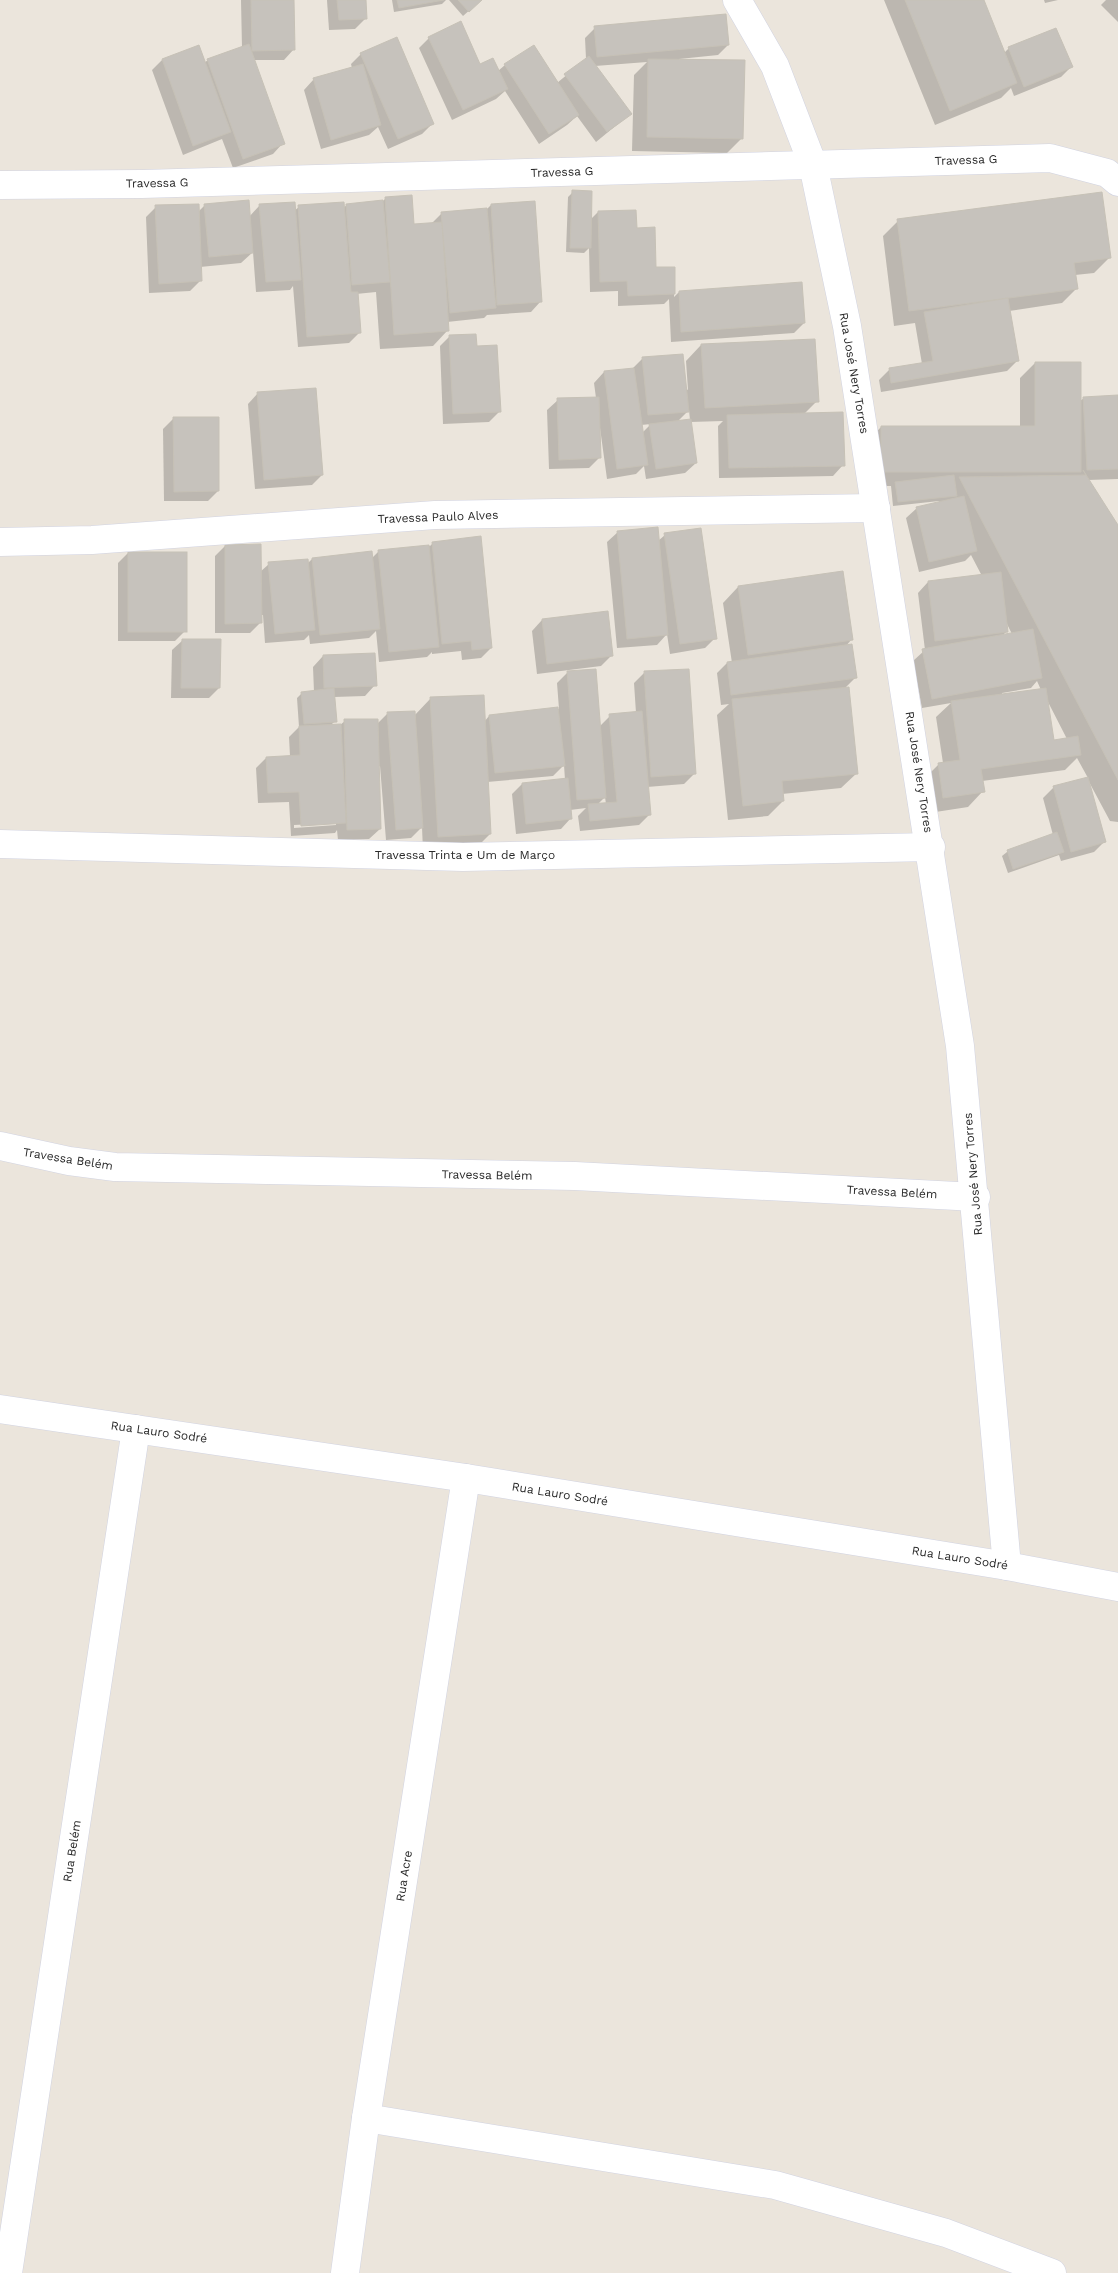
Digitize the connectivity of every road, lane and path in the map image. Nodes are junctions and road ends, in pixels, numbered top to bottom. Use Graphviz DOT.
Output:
graph roads {
  1 [pos="737,0"];
  2 [pos="813,164"];
  3 [pos="1118,182"];
  4 [pos="0,185"];
  5 [pos="876,508"];
  6 [pos="0,542"];
  7 [pos="0,844"];
  8 [pos="931,847"];
  9 [pos="0,1146"];
  10 [pos="976,1197"];
  11 [pos="0,1409"];
  12 [pos="136,1429"];
  13 [pos="466,1478"];
  14 [pos="1007,1566"];
  15 [pos="1118,1587"];
  16 [pos="366,2118"];
  17 [pos="8,2273"];
  18 [pos="345,2273"];
  19 [pos="1052,2273"];
  1 -- 2 [label="street, Rua José Nery Torres"];
  2 -- 3 [label="street, Travessa G"];
  2 -- 4 [label="street, Travessa G"];
  2 -- 5 [label="street, Rua José Nery Torres"];
  5 -- 6 [label="street, Travessa Paulo Alves"];
  5 -- 8 [label="street, Rua José Nery Torres"];
  7 -- 8 [label="street, Travessa Trinta e Um de Março"];
  8 -- 10 [label="street, Rua José Nery Torres"];
  9 -- 10 [label="street, Travessa Belém"];
  10 -- 14 [label="street, Rua José Nery Torres"];
  11 -- 12 [label="street, Rua Lauro Sodré"];
  12 -- 13 [label="street, Rua Lauro Sodré"];
  12 -- 17 [label="street, Rua Belém"];
  13 -- 14 [label="street, Rua Lauro Sodré"];
  13 -- 16 [label="street, Rua Acre"];
  14 -- 15 [label="street, Rua Lauro Sodré"];
  16 -- 18 [label="street, Rua Acre"];
  16 -- 19 [label="street"];
}
